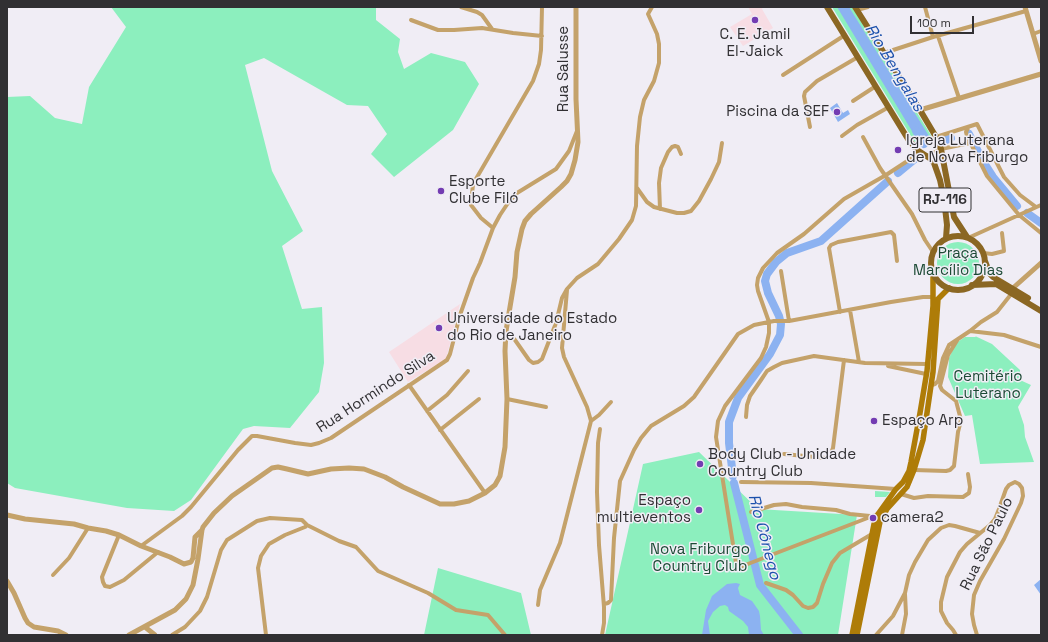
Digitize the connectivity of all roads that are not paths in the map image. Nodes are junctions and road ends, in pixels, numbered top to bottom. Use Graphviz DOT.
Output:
graph roads {
  1 [pos="462,7"];
  2 [pos="542,7"];
  3 [pos="576,7"];
  4 [pos="652,7"];
  5 [pos="827,7"];
  6 [pos="868,7"];
  7 [pos="925,7"];
  8 [pos="856,9"];
  9 [pos="1025,9"];
  10 [pos="411,20"];
  11 [pos="492,29"];
  12 [pos="1041,31"];
  13 [pos="1033,34"];
  14 [pos="845,35"];
  15 [pos="542,36"];
  16 [pos="936,37"];
  17 [pos="884,53"];
  18 [pos="858,57"];
  19 [pos="1041,59"];
  20 [pos="1041,74"];
  21 [pos="783,75"];
  22 [pos="876,86"];
  23 [pos="959,98"];
  24 [pos="853,101"];
  25 [pos="888,107"];
  26 [pos="920,110"];
  27 [pos="810,127"];
  28 [pos="968,128"];
  29 [pos="577,130"];
  30 [pos="842,136"];
  31 [pos="936,137"];
  32 [pos="863,138"];
  33 [pos="722,143"];
  34 [pos="970,143"];
  35 [pos="941,149"];
  36 [pos="917,150"];
  37 [pos="681,154"];
  38 [pos="927,156"];
  39 [pos="886,175"];
  40 [pos="636,188"];
  41 [pos="1041,205"];
  42 [pos="1036,207"];
  43 [pos="660,209"];
  44 [pos="1019,214"];
  45 [pos="493,228"];
  46 [pos="1002,233"];
  47 [pos="1041,233"];
  48 [pos="946,238"];
  49 [pos="967,238"];
  50 [pos="933,252"];
  51 [pos="984,256"];
  52 [pos="897,261"];
  53 [pos="1041,263"];
  54 [pos="781,271"];
  55 [pos="933,274"];
  56 [pos="972,285"];
  57 [pos="950,288"];
  58 [pos="567,289"];
  59 [pos="1012,291"];
  60 [pos="933,297"];
  61 [pos="1041,307"];
  62 [pos="850,310"];
  63 [pos="840,312"];
  64 [pos="1041,312"];
  65 [pos="789,321"];
  66 [pos="769,322"];
  67 [pos="506,331"];
  68 [pos="970,331"];
  69 [pos="958,339"];
  70 [pos="1041,347"];
  71 [pos="844,360"];
  72 [pos="859,362"];
  73 [pos="878,364"];
  74 [pos="927,364"];
  75 [pos="468,372"];
  76 [pos="926,374"];
  77 [pos="932,385"];
  78 [pos="409,386"];
  79 [pos="479,399"];
  80 [pos="507,399"];
  81 [pos="610,402"];
  82 [pos="546,407"];
  83 [pos="427,411"];
  84 [pos="746,417"];
  85 [pos="590,421"];
  86 [pos="440,430"];
  87 [pos="600,430"];
  88 [pos="784,454"];
  89 [pos="914,470"];
  90 [pos="968,474"];
  91 [pos="741,482"];
  92 [pos="896,489"];
  93 [pos="485,493"];
  94 [pos="901,494"];
  95 [pos="750,512"];
  96 [pos="878,514"];
  97 [pos="7,515"];
  98 [pos="870,516"];
  99 [pos="306,525"];
  100 [pos="88,528"];
  101 [pos="202,530"];
  102 [pos="980,533"];
  103 [pos="872,534"];
  104 [pos="119,535"];
  105 [pos="861,541"];
  106 [pos="870,545"];
  107 [pos="141,546"];
  108 [pos="158,552"];
  109 [pos="53,574"];
  110 [pos="7,581"];
  111 [pos="766,583"];
  112 [pos="905,593"];
  113 [pos="604,604"];
  114 [pos="538,605"];
  115 [pos="145,627"];
  116 [pos="151,634"];
  117 [pos="66,635"];
  118 [pos="129,635"];
  119 [pos="172,635"];
  120 [pos="266,635"];
  121 [pos="505,635"];
  122 [pos="602,635"];
  123 [pos="852,635"];
  124 [pos="857,635"];
  125 [pos="876,635"];
  126 [pos="902,635"];
  127 [pos="956,635"];
  128 [pos="977,635"];
  1 -- 11 [label="street"];
  2 -- 15 [label="street"];
  3 -- 29 [label="street, Rua Salusse"];
  4 -- 40 [label="street"];
  5 -- 14 [label="main road, RJ-116"];
  6 -- 8 [label="street"];
  7 -- 16 [label="street"];
  8 -- 17 [label="main road, RJ-116"];
  9 -- 13 [label="street"];
  9 -- 16 [label="street"];
  10 -- 11 [label="street"];
  11 -- 15 [label="street"];
  12 -- 13 [label="street"];
  13 -- 19 [label="street"];
  14 -- 18 [label="main road, RJ-116"];
  14 -- 21 [label="street"];
  15 -- 45 [label="street"];
  16 -- 17 [label="street"];
  16 -- 23 [label="street"];
  17 -- 26 [label="main road, RJ-116"];
  18 -- 22 [label="main road, RJ-116"];
  18 -- 27 [label="street"];
  20 -- 23 [label="street"];
  22 -- 24 [label="street"];
  22 -- 25 [label="main road, RJ-116"];
  23 -- 26 [label="street"];
  25 -- 30 [label="street"];
  25 -- 36 [label="main road, RJ-116"];
  26 -- 31 [label="main road, RJ-116"];
  28 -- 31 [label="street"];
  28 -- 34 [label="street"];
  28 -- 42 [label="street"];
  29 -- 45 [label="street, Rua Hormindo Silva"];
  29 -- 67 [label="street, Rua Salusse"];
  31 -- 35 [label="main road, RJ-116"];
  32 -- 39 [label="street"];
  33 -- 43 [label="street"];
  34 -- 35 [label="street"];
  34 -- 44 [label="street"];
  35 -- 38 [label="street"];
  35 -- 49 [label="main road, RJ-116"];
  36 -- 38 [label="main road, RJ-116"];
  36 -- 39 [label="street"];
  37 -- 43 [label="street"];
  38 -- 48 [label="main road, RJ-116"];
  39 -- 50 [label="street"];
  39 -- 66 [label="street"];
  40 -- 43 [label="street"];
  40 -- 58 [label="street"];
  41 -- 42 [label="street"];
  42 -- 44 [label="street"];
  44 -- 47 [label="street"];
  44 -- 49 [label="street"];
  45 -- 78 [label="street, Rua Hormindo Silva"];
  46 -- 51 [label="street"];
  48 -- 49 [label="main road"];
  48 -- 50 [label="main road"];
  49 -- 51 [label="main road, RJ-116"];
  50 -- 55 [label="main road"];
  51 -- 56 [label="main road"];
  51 -- 59 [label="main road, RJ-116"];
  52 -- 63 [label="street"];
  53 -- 59 [label="street"];
  54 -- 65 [label="street"];
  55 -- 57 [label="main road"];
  55 -- 60 [label="main road"];
  56 -- 57 [label="main road, RJ-116"];
  56 -- 59 [label="main road, RJ-116"];
  57 -- 77 [label="main road"];
  58 -- 67 [label="street"];
  58 -- 85 [label="street"];
  59 -- 61 [label="main road, RJ-116"];
  59 -- 64 [label="main road, RJ-116"];
  59 -- 68 [label="street"];
  60 -- 62 [label="street"];
  60 -- 74 [label="main road"];
  62 -- 63 [label="street"];
  62 -- 72 [label="street"];
  63 -- 65 [label="street"];
  65 -- 66 [label="street"];
  66 -- 98 [label="street"];
  66 -- 113 [label="street"];
  67 -- 80 [label="street, Rua Salusse"];
  68 -- 69 [label="street"];
  68 -- 70 [label="street"];
  69 -- 77 [label="street"];
  69 -- 89 [label="street"];
  71 -- 72 [label="street"];
  71 -- 84 [label="street"];
  71 -- 88 [label="street"];
  72 -- 73 [label="street"];
  73 -- 74 [label="street"];
  73 -- 76 [label="street"];
  74 -- 76 [label="main road"];
  75 -- 83 [label="street"];
  76 -- 92 [label="main road"];
  77 -- 89 [label="main road"];
  78 -- 83 [label="street"];
  78 -- 107 [label="street, Rua Hormindo Silva"];
  79 -- 86 [label="street"];
  80 -- 82 [label="street"];
  80 -- 93 [label="street, Rua Salusse"];
  81 -- 85 [label="street"];
  83 -- 86 [label="street"];
  85 -- 114 [label="street"];
  86 -- 93 [label="street"];
  87 -- 113 [label="street"];
  89 -- 94 [label="main road"];
  90 -- 94 [label="street"];
  91 -- 92 [label="street"];
  92 -- 96 [label="main road"];
  93 -- 101 [label="street"];
  94 -- 124 [label="main road"];
  95 -- 98 [label="street"];
  96 -- 98 [label="street"];
  96 -- 103 [label="main road"];
  97 -- 100 [label="street"];
  99 -- 119 [label="street"];
  99 -- 120 [label="street"];
  99 -- 121 [label="street"];
  100 -- 104 [label="street"];
  100 -- 109 [label="street"];
  101 -- 108 [label="street"];
  101 -- 115 [label="street"];
  102 -- 112 [label="street, Rua São Paulo"];
  102 -- 127 [label="street"];
  102 -- 128 [label="street, Rua São Paulo"];
  103 -- 105 [label="street"];
  103 -- 106 [label="main road"];
  104 -- 107 [label="street"];
  104 -- 108 [label="street"];
  105 -- 106 [label="street"];
  105 -- 111 [label="street"];
  106 -- 123 [label="main road"];
  107 -- 108 [label="street"];
  110 -- 117 [label="street"];
  112 -- 125 [label="street, Rua São Paulo"];
  112 -- 126 [label="street"];
  113 -- 122 [label="street"];
  115 -- 116 [label="street"];
  115 -- 118 [label="street"];
}
